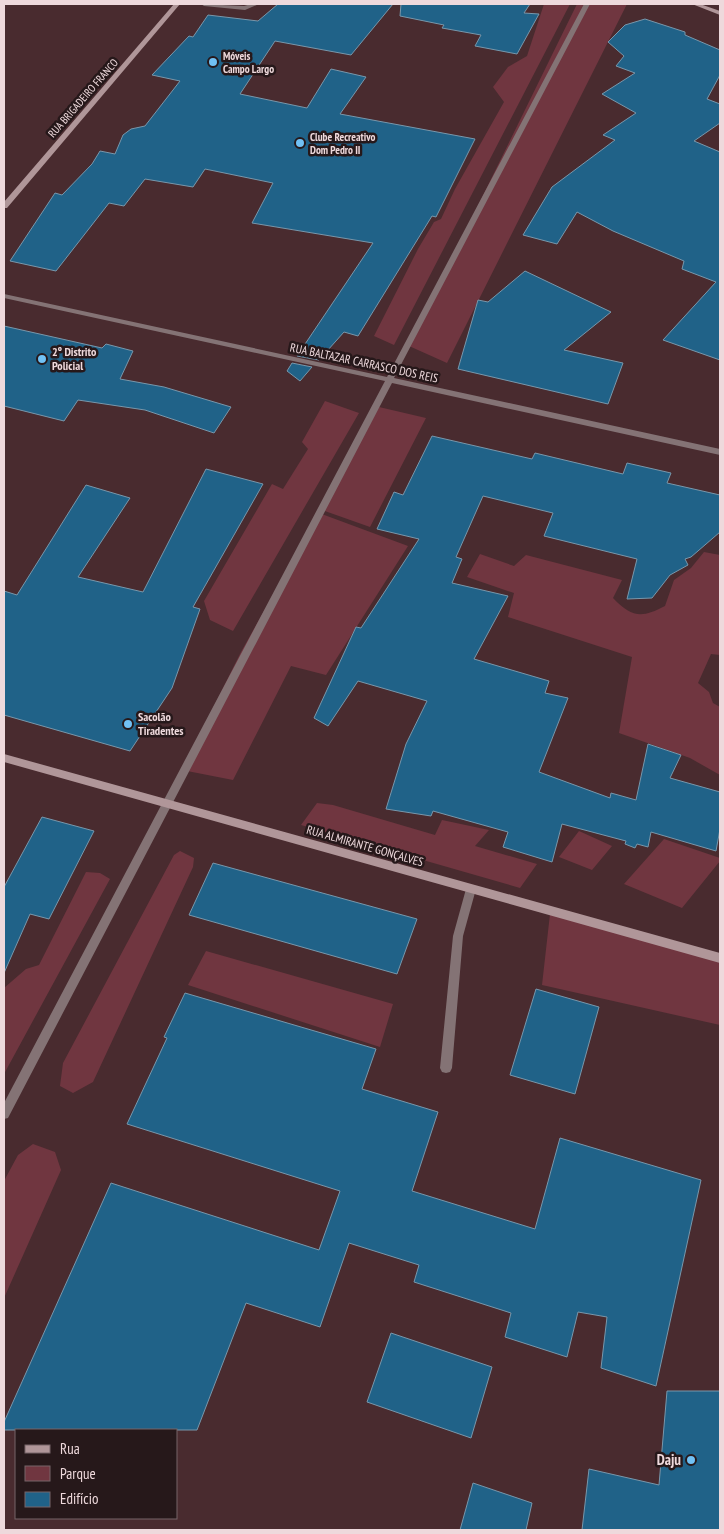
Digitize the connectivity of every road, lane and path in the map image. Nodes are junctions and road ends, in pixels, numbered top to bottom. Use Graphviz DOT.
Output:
graph roads {
  1 [pos="177,4"];
  2 [pos="204,4"];
  3 [pos="256,4"];
  4 [pos="586,4"];
  5 [pos="695,4"];
  6 [pos="720,13"];
  7 [pos="4,206"];
  8 [pos="4,296"];
  9 [pos="390,380"];
  10 [pos="720,452"];
  11 [pos="4,758"];
  12 [pos="167,803"];
  13 [pos="471,889"];
  14 [pos="720,958"];
  15 [pos="446,1068"];
  16 [pos="4,1114"];
  1 -- 7 [label="street, RUA BRIGADEIRO FRANCO"];
  2 -- 3 [label="street"];
  4 -- 9 [label="street"];
  5 -- 6 [label="street"];
  8 -- 9 [label="street, RUA BALTAZAR CARRASCO DOS REIS"];
  9 -- 10 [label="street, RUA BALTAZAR CARRASCO DOS REIS"];
  9 -- 12 [label="street"];
  11 -- 12 [label="street, RUA ALMIRANTE GONÇALVES"];
  12 -- 13 [label="street, RUA ALMIRANTE GONÇALVES"];
  12 -- 16 [label="street"];
  13 -- 14 [label="street, RUA ALMIRANTE GONÇALVES"];
  13 -- 15 [label="street"];
}
